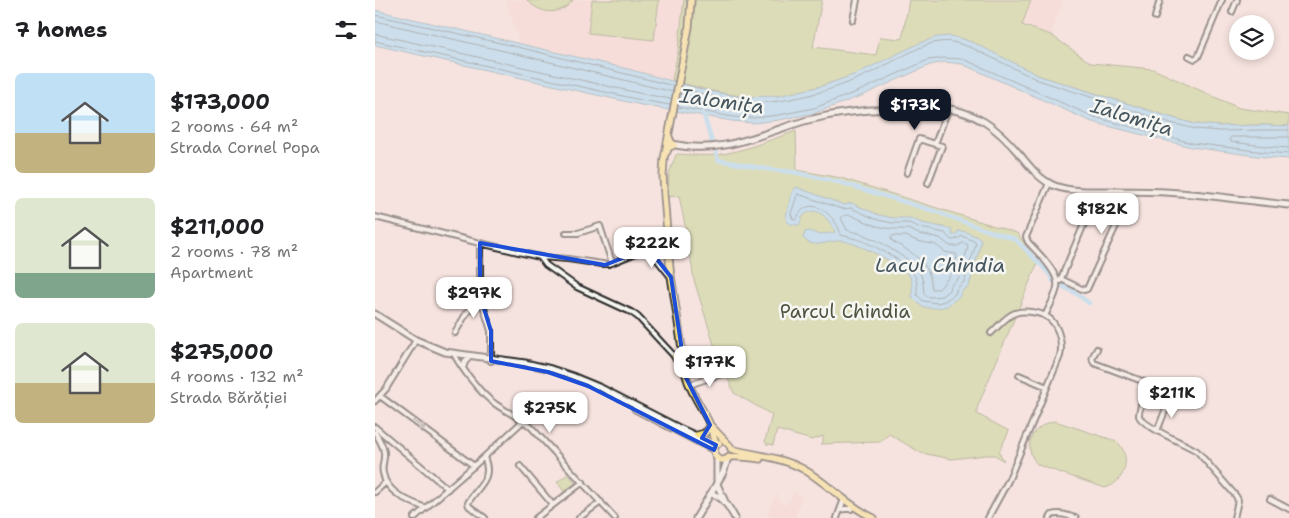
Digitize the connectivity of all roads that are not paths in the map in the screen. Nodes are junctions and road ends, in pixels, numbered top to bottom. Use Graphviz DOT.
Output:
graph roads {
  1 [pos="691,0"];
  2 [pos="857,0"];
  3 [pos="1160,0"];
  4 [pos="1222,0"];
  5 [pos="1237,0"];
  6 [pos="1232,12"];
  7 [pos="1155,17"];
  8 [pos="853,20"];
  9 [pos="1189,56"];
  10 [pos="949,109"];
  11 [pos="668,134"];
  12 [pos="667,143"];
  13 [pos="935,144"];
  14 [pos="674,145"];
  15 [pos="664,159"];
  16 [pos="907,173"];
  17 [pos="928,183"];
  18 [pos="1049,183"];
  19 [pos="1099,191"];
  20 [pos="1132,191"];
  21 [pos="1289,205"];
  22 [pos="375,217"];
  23 [pos="566,233"];
  24 [pos="480,244"];
  25 [pos="540,257"];
  26 [pos="612,262"];
  27 [pos="671,278"];
  28 [pos="1061,279"];
  29 [pos="1058,285"];
  30 [pos="480,296"];
  31 [pos="375,316"];
  32 [pos="1045,316"];
  33 [pos="455,333"];
  34 [pos="991,333"];
  35 [pos="415,342"];
  36 [pos="1097,348"];
  37 [pos="683,351"];
  38 [pos="455,356"];
  39 [pos="675,357"];
  40 [pos="468,359"];
  41 [pos="491,360"];
  42 [pos="683,365"];
  43 [pos="463,368"];
  44 [pos="724,372"];
  45 [pos="1019,375"];
  46 [pos="689,385"];
  47 [pos="1047,387"];
  48 [pos="380,396"];
  49 [pos="375,401"];
  50 [pos="1169,401"];
  51 [pos="523,421"];
  52 [pos="710,425"];
  53 [pos="375,427"];
  54 [pos="1157,431"];
  55 [pos="375,432"];
  56 [pos="696,438"];
  57 [pos="726,443"];
  58 [pos="716,446"];
  59 [pos="731,449"];
  60 [pos="484,457"];
  61 [pos="729,457"];
  62 [pos="717,458"];
  63 [pos="474,466"];
  64 [pos="520,466"];
  65 [pos="386,482"];
  66 [pos="583,482"];
  67 [pos="717,484"];
  68 [pos="448,489"];
  69 [pos="375,492"];
  70 [pos="711,494"];
  71 [pos="1269,499"];
  72 [pos="843,501"];
  73 [pos="601,502"];
  74 [pos="726,504"];
  75 [pos="553,505"];
  76 [pos="426,508"];
  77 [pos="851,509"];
  78 [pos="1289,509"];
  79 [pos="840,510"];
  80 [pos="1058,514"];
  81 [pos="414,518"];
  82 [pos="485,518"];
  83 [pos="536,518"];
  84 [pos="579,518"];
  85 [pos="615,518"];
  86 [pos="696,518"];
  87 [pos="735,518"];
  88 [pos="837,518"];
  89 [pos="867,518"];
  90 [pos="874,518"];
  91 [pos="988,518"];
  92 [pos="1050,518"];
  93 [pos="1063,518"];
  94 [pos="1076,518"];
  95 [pos="1234,518"];
  1 -- 11 [label="main road"];
  2 -- 8 [label="street"];
  3 -- 7 [label="street"];
  4 -- 9 [label="street"];
  5 -- 6 [label="street"];
  10 -- 13 [label="street"];
  10 -- 14 [label="main road"];
  10 -- 18 [label="main road"];
  11 -- 12 [label="main road"];
  11 -- 14 [label="main road"];
  12 -- 14 [label="main road"];
  12 -- 15 [label="main road"];
  13 -- 16 [label="street"];
  13 -- 17 [label="street"];
  14 -- 15 [label="main road"];
  15 -- 27 [label="main road"];
  18 -- 19 [label="main road"];
  18 -- 29 [label="street"];
  19 -- 20 [label="main road"];
  19 -- 28 [label="street"];
  20 -- 21 [label="main road"];
  20 -- 28 [label="street"];
  22 -- 24 [label="street"];
  23 -- 26 [label="street"];
  24 -- 25 [label="street"];
  24 -- 30 [label="street"];
  25 -- 26 [label="street"];
  25 -- 39 [label="street"];
  26 -- 27 [label="street"];
  27 -- 37 [label="main road"];
  28 -- 29 [label="street"];
  29 -- 32 [label="street"];
  30 -- 33 [label="street"];
  30 -- 41 [label="street"];
  31 -- 35 [label="main road"];
  32 -- 34 [label="street"];
  32 -- 47 [label="street"];
  35 -- 38 [label="main road"];
  35 -- 48 [label="street"];
  36 -- 54 [label="street"];
  37 -- 39 [label="main road"];
  37 -- 42 [label="main road"];
  38 -- 40 [label="main road"];
  38 -- 41 [label="main road"];
  38 -- 43 [label="street"];
  39 -- 42 [label="street"];
  40 -- 41 [label="main road"];
  40 -- 43 [label="street"];
  41 -- 56 [label="main road"];
  42 -- 46 [label="main road"];
  43 -- 51 [label="street"];
  44 -- 46 [label="street"];
  45 -- 47 [label="street"];
  46 -- 52 [label="main road"];
  47 -- 91 [label="street"];
  48 -- 49 [label="street"];
  48 -- 63 [label="street, one-way"];
  50 -- 54 [label="street"];
  51 -- 60 [label="street"];
  51 -- 66 [label="street"];
  52 -- 56 [label="main road"];
  52 -- 57 [label="main road"];
  52 -- 58 [label="main road"];
  53 -- 68 [label="street"];
  54 -- 95 [label="street"];
  55 -- 65 [label="street"];
  56 -- 58 [label="main road"];
  57 -- 58 [label="main road"];
  57 -- 59 [label="main road"];
  58 -- 62 [label="main road"];
  59 -- 61 [label="main road"];
  59 -- 72 [label="main road"];
  60 -- 63 [label="street"];
  60 -- 82 [label="street"];
  61 -- 62 [label="main road"];
  61 -- 67 [label="main road"];
  61 -- 72 [label="main road"];
  62 -- 67 [label="main road"];
  63 -- 68 [label="street"];
  64 -- 75 [label="street"];
  65 -- 69 [label="street"];
  65 -- 76 [label="street"];
  66 -- 73 [label="street"];
  66 -- 75 [label="street"];
  67 -- 70 [label="main road"];
  67 -- 74 [label="main road"];
  68 -- 76 [label="street"];
  70 -- 74 [label="main road"];
  70 -- 86 [label="main road"];
  71 -- 78 [label="street"];
  72 -- 77 [label="main road"];
  72 -- 79 [label="street"];
  72 -- 90 [label="main road"];
  73 -- 84 [label="street"];
  73 -- 85 [label="street"];
  74 -- 87 [label="main road"];
  75 -- 83 [label="street"];
  76 -- 81 [label="street"];
  77 -- 79 [label="street"];
  77 -- 89 [label="main road"];
  79 -- 88 [label="street"];
  80 -- 92 [label="street"];
  80 -- 93 [label="street"];
  80 -- 94 [label="street"];
}
